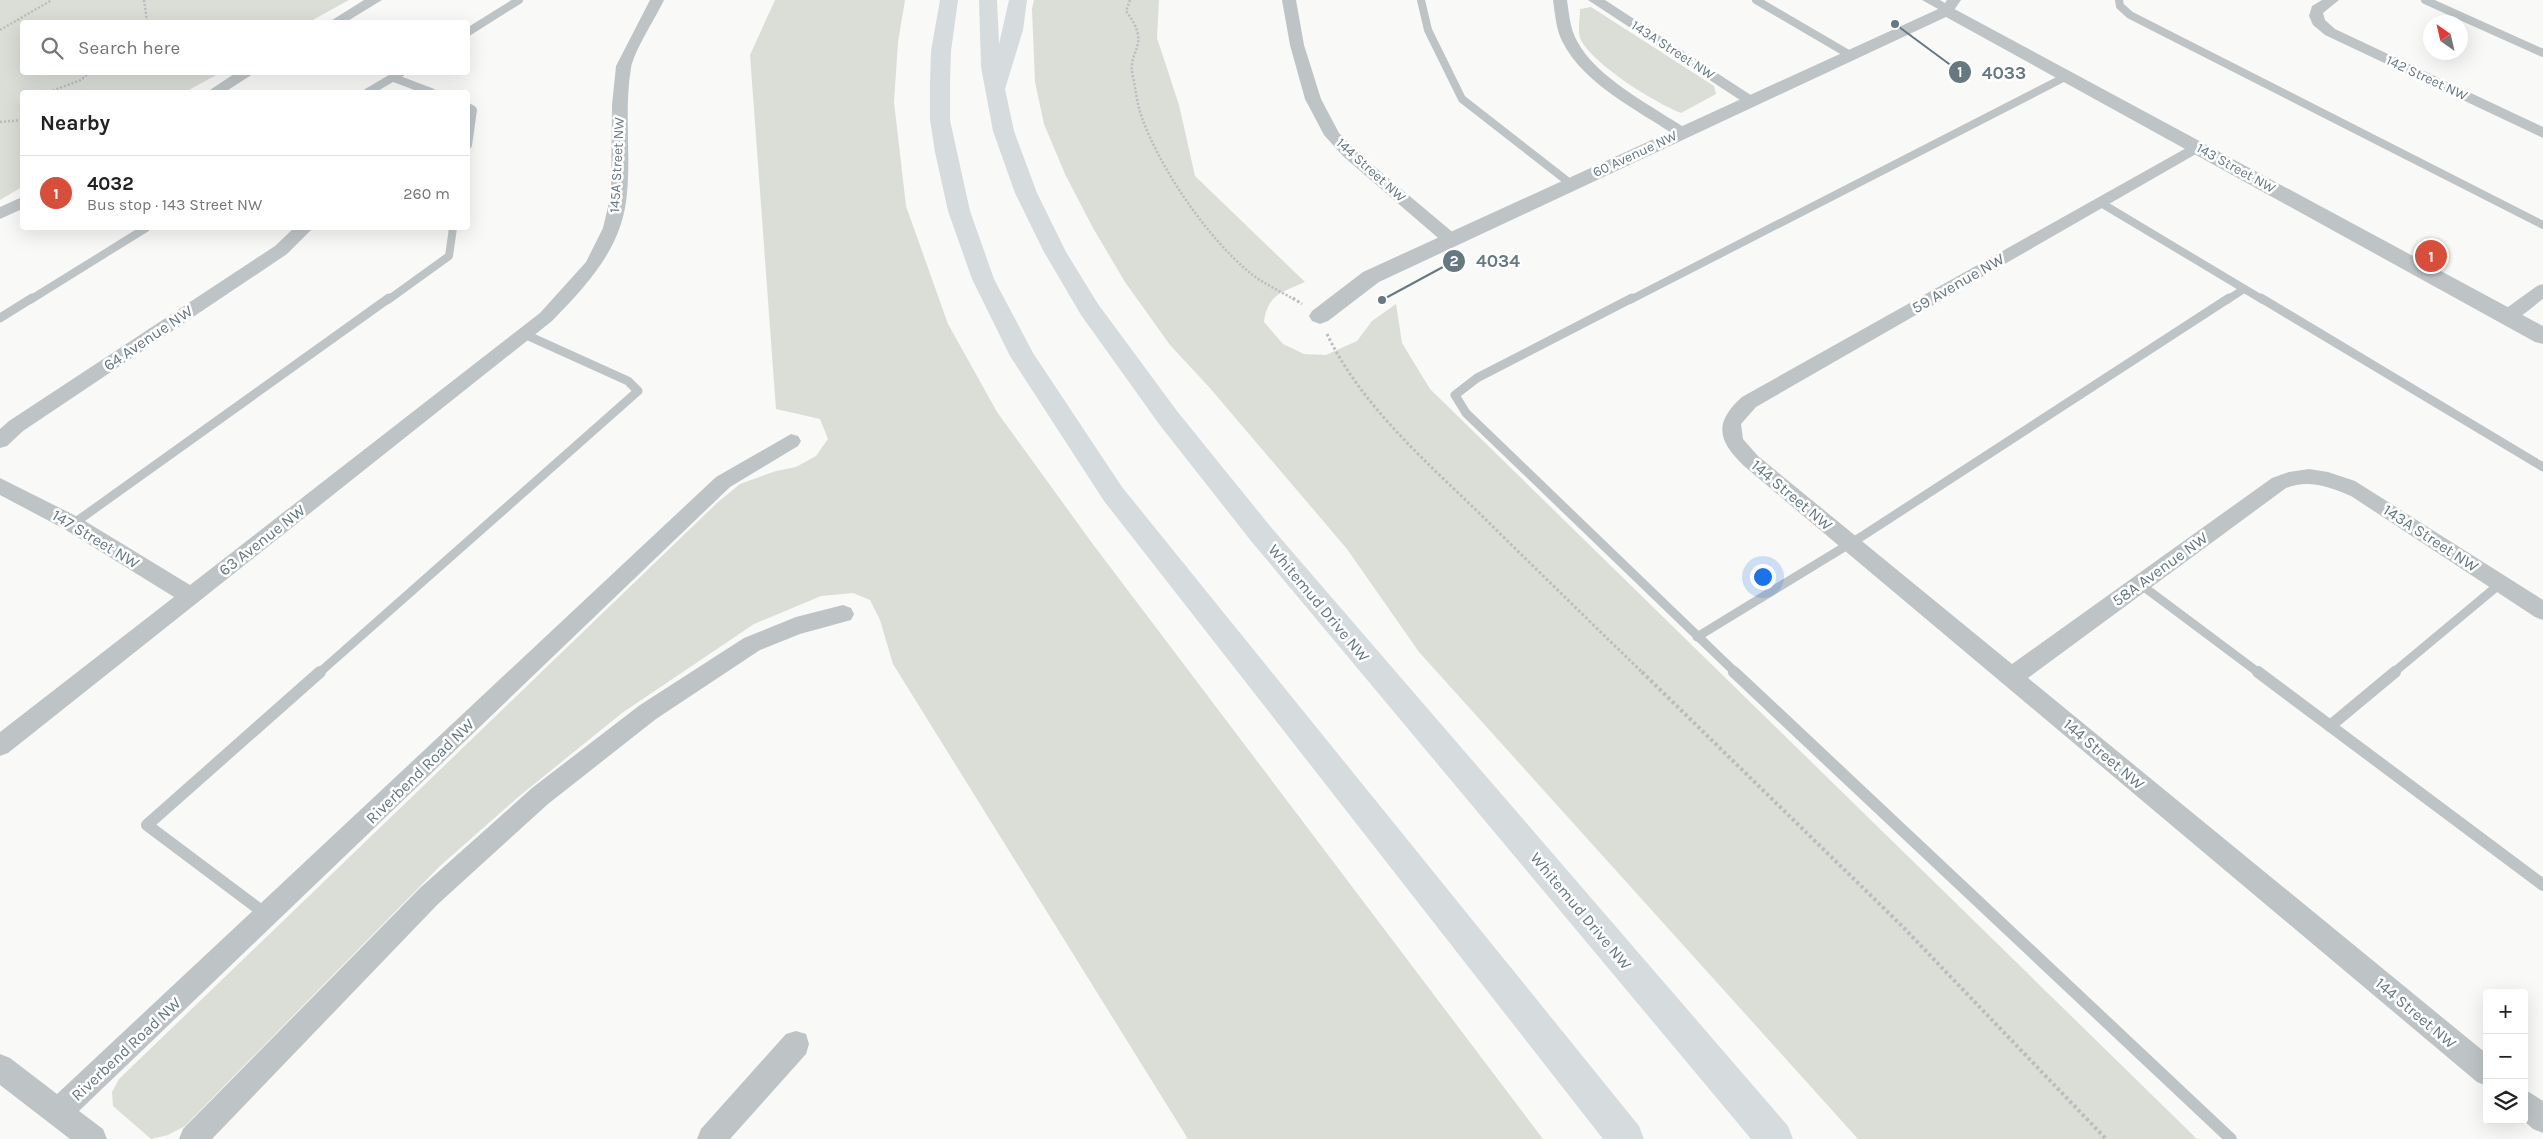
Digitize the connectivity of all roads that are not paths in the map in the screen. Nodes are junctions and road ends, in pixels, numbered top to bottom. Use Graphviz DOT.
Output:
graph roads {
  1 [pos="375,0"];
  2 [pos="519,0"];
  3 [pos="657,0"];
  4 [pos="935,0"];
  5 [pos="949,0"];
  6 [pos="988,0"];
  7 [pos="1018,0"];
  8 [pos="1289,0"];
  9 [pos="1421,0"];
  10 [pos="1560,0"];
  11 [pos="1595,0"];
  12 [pos="1756,0"];
  13 [pos="1929,0"];
  14 [pos="2119,0"];
  15 [pos="2332,0"];
  16 [pos="2425,0"];
  17 [pos="1950,5"];
  18 [pos="340,20"];
  19 [pos="470,31"];
  20 [pos="941,50"];
  21 [pos="2543,53"];
  22 [pos="1850,55"];
  23 [pos="244,75"];
  24 [pos="398,75"];
  25 [pos="2067,76"];
  26 [pos="394,78"];
  27 [pos="218,90"];
  28 [pos="372,90"];
  29 [pos="425,90"];
  30 [pos="994,97"];
  31 [pos="1752,101"];
  32 [pos="470,109"];
  33 [pos="470,133"];
  34 [pos="1682,133"];
  35 [pos="2543,133"];
  36 [pos="2198,147"];
  37 [pos="1571,184"];
  38 [pos="20,203"];
  39 [pos="2101,203"];
  40 [pos="0,214"];
  41 [pos="2543,225"];
  42 [pos="143,230"];
  43 [pos="454,230"];
  44 [pos="300,232"];
  45 [pos="1450,240"];
  46 [pos="2244,290"];
  47 [pos="2543,290"];
  48 [pos="1320,316"];
  49 [pos="2507,316"];
  50 [pos="0,318"];
  51 [pos="524,334"];
  52 [pos="2543,336"];
  53 [pos="1730,430"];
  54 [pos="0,441"];
  55 [pos="791,441"];
  56 [pos="2543,467"];
  57 [pos="2314,476"];
  58 [pos="0,486"];
  59 [pos="73,524"];
  60 [pos="1850,544"];
  61 [pos="2501,583"];
  62 [pos="2140,584"];
  63 [pos="190,596"];
  64 [pos="2543,611"];
  65 [pos="843,614"];
  66 [pos="1697,638"];
  67 [pos="2012,677"];
  68 [pos="2330,726"];
  69 [pos="3,739"];
  70 [pos="2543,885"];
  71 [pos="1578,908"];
  72 [pos="268,915"];
  73 [pos="796,1044"];
  74 [pos="0,1068"];
  75 [pos="2483,1069"];
  76 [pos="2528,1106"];
  77 [pos="58,1112"];
  78 [pos="2543,1119"];
  79 [pos="93,1139"];
  80 [pos="193,1139"];
  81 [pos="711,1139"];
  82 [pos="1626,1139"];
  83 [pos="1775,1139"];
  84 [pos="1794,1139"];
  85 [pos="2231,1139"];
  1 -- 18 [label="street"];
  2 -- 19 [label="lane"];
  3 -- 51 [label="street, 145A Street NW"];
  4 -- 20 [label="highway"];
  5 -- 20 [label="highway"];
  6 -- 30 [label="highway, Whitemud Drive NW"];
  7 -- 30 [label="highway"];
  8 -- 45 [label="street, 144 Street NW"];
  9 -- 37 [label="lane"];
  10 -- 34 [label="street"];
  11 -- 31 [label="street, 143A Street NW"];
  12 -- 22 [label="lane"];
  13 -- 17 [label="street, 143 Street NW"];
  14 -- 41 [label="lane"];
  15 -- 35 [label="street, 142 Street NW"];
  16 -- 21 [label="lane"];
  17 -- 22 [label="street, 60 Avenue NW"];
  17 -- 25 [label="street, 143 Street NW"];
  20 -- 82 [label="highway"];
  22 -- 31 [label="street, 60 Avenue NW"];
  23 -- 27 [label="street"];
  24 -- 26 [label="lane"];
  25 -- 36 [label="street, 143 Street NW"];
  25 -- 66 [label="lane"];
  26 -- 28 [label="lane"];
  26 -- 29 [label="lane"];
  30 -- 71 [label="highway, Whitemud Drive NW"];
  31 -- 34 [label="street, 60 Avenue NW"];
  32 -- 33 [label="lane"];
  34 -- 37 [label="street, 60 Avenue NW"];
  36 -- 39 [label="street, 59 Avenue NW"];
  36 -- 49 [label="street, 143 Street NW"];
  37 -- 45 [label="street, 60 Avenue NW"];
  38 -- 40 [label="street"];
  39 -- 46 [label="lane"];
  39 -- 53 [label="street, 59 Avenue NW"];
  42 -- 50 [label="lane"];
  43 -- 59 [label="lane"];
  44 -- 54 [label="street, 64 Avenue NW"];
  45 -- 48 [label="street, 60 Avenue NW"];
  46 -- 56 [label="lane"];
  46 -- 60 [label="lane"];
  47 -- 49 [label="street"];
  49 -- 52 [label="street, 143 Street NW"];
  51 -- 63 [label="street, 63 Avenue NW"];
  51 -- 72 [label="lane"];
  53 -- 60 [label="street, 144 Street NW"];
  55 -- 72 [label="street, Riverbend Road NW"];
  57 -- 61 [label="street, 143A Street NW"];
  57 -- 62 [label="street, 58A Avenue NW"];
  58 -- 59 [label="street, 147 Street NW"];
  59 -- 63 [label="street, 147 Street NW"];
  60 -- 66 [label="lane"];
  60 -- 67 [label="street, 144 Street NW"];
  61 -- 64 [label="street, 143A Street NW"];
  61 -- 68 [label="lane"];
  62 -- 67 [label="street, 58A Avenue NW"];
  62 -- 68 [label="lane"];
  63 -- 69 [label="street, 63 Avenue NW"];
  65 -- 80 [label="street"];
  66 -- 85 [label="lane"];
  67 -- 75 [label="street, 144 Street NW"];
  68 -- 70 [label="lane"];
  71 -- 83 [label="highway, Whitemud Drive NW"];
  71 -- 84 [label="highway"];
  72 -- 77 [label="street, Riverbend Road NW"];
  73 -- 81 [label="street"];
  74 -- 77 [label="street"];
  76 -- 78 [label="street"];
  77 -- 79 [label="street"];
}
